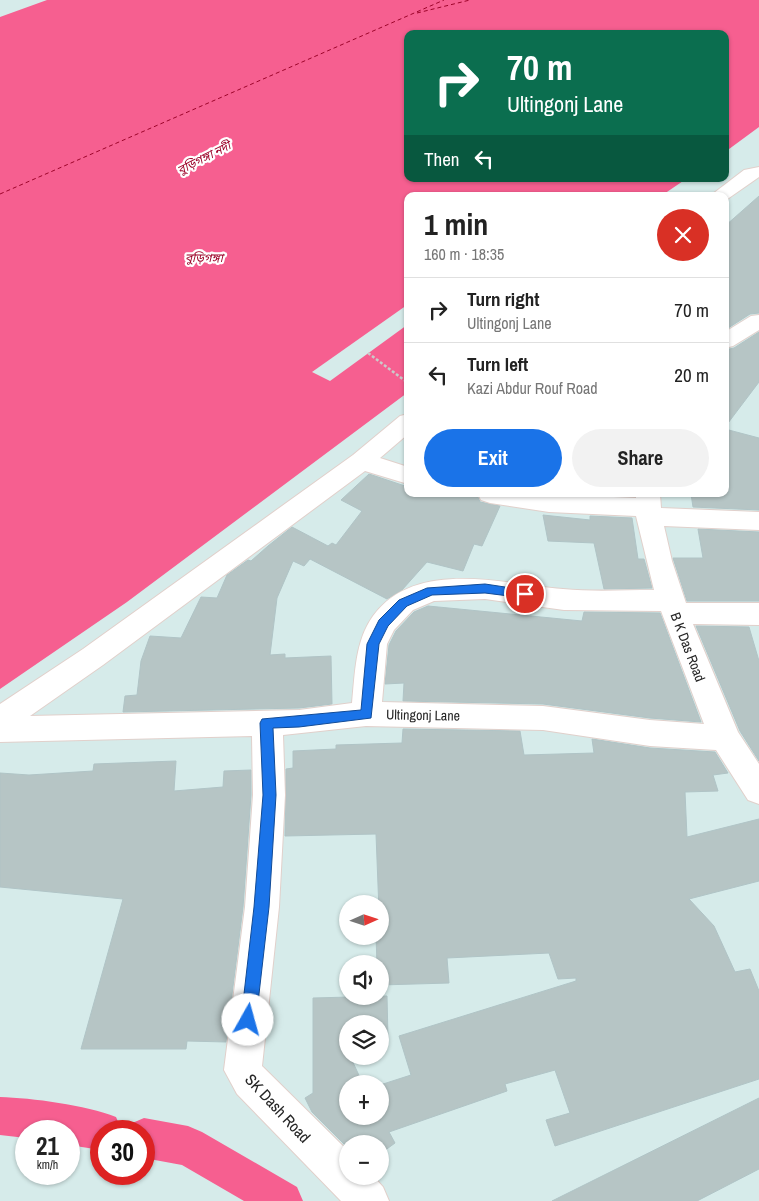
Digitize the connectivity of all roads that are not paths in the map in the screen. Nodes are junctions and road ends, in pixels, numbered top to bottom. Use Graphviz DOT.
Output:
graph roads {
  1 [pos="759,172"];
  2 [pos="725,192"];
  3 [pos="759,321"];
  4 [pos="729,340"];
  5 [pos="404,424"];
  6 [pos="362,461"];
  7 [pos="404,475"];
  8 [pos="510,497"];
  9 [pos="649,506"];
  10 [pos="759,521"];
  11 [pos="673,607"];
  12 [pos="759,614"];
  13 [pos="366,714"];
  14 [pos="0,720"];
  15 [pos="267,723"];
  16 [pos="0,729"];
  17 [pos="725,738"];
  18 [pos="759,790"];
  19 [pos="369,1201"];
  1 -- 2 [label="street"];
  3 -- 4 [label="street"];
  5 -- 6 [label="street"];
  6 -- 7 [label="street"];
  6 -- 14 [label="street"];
  8 -- 9 [label="street"];
  9 -- 10 [label="street"];
  9 -- 11 [label="street, B K Das Road"];
  11 -- 12 [label="street"];
  11 -- 13 [label="street"];
  11 -- 17 [label="street, B K Das Road"];
  13 -- 15 [label="street, Ultingonj Lane"];
  13 -- 17 [label="street, Ultingonj Lane"];
  15 -- 16 [label="street, Ultingonj Lane"];
  15 -- 19 [label="street, SK Dash Road"];
  17 -- 18 [label="street, B K Das Road"];
}
